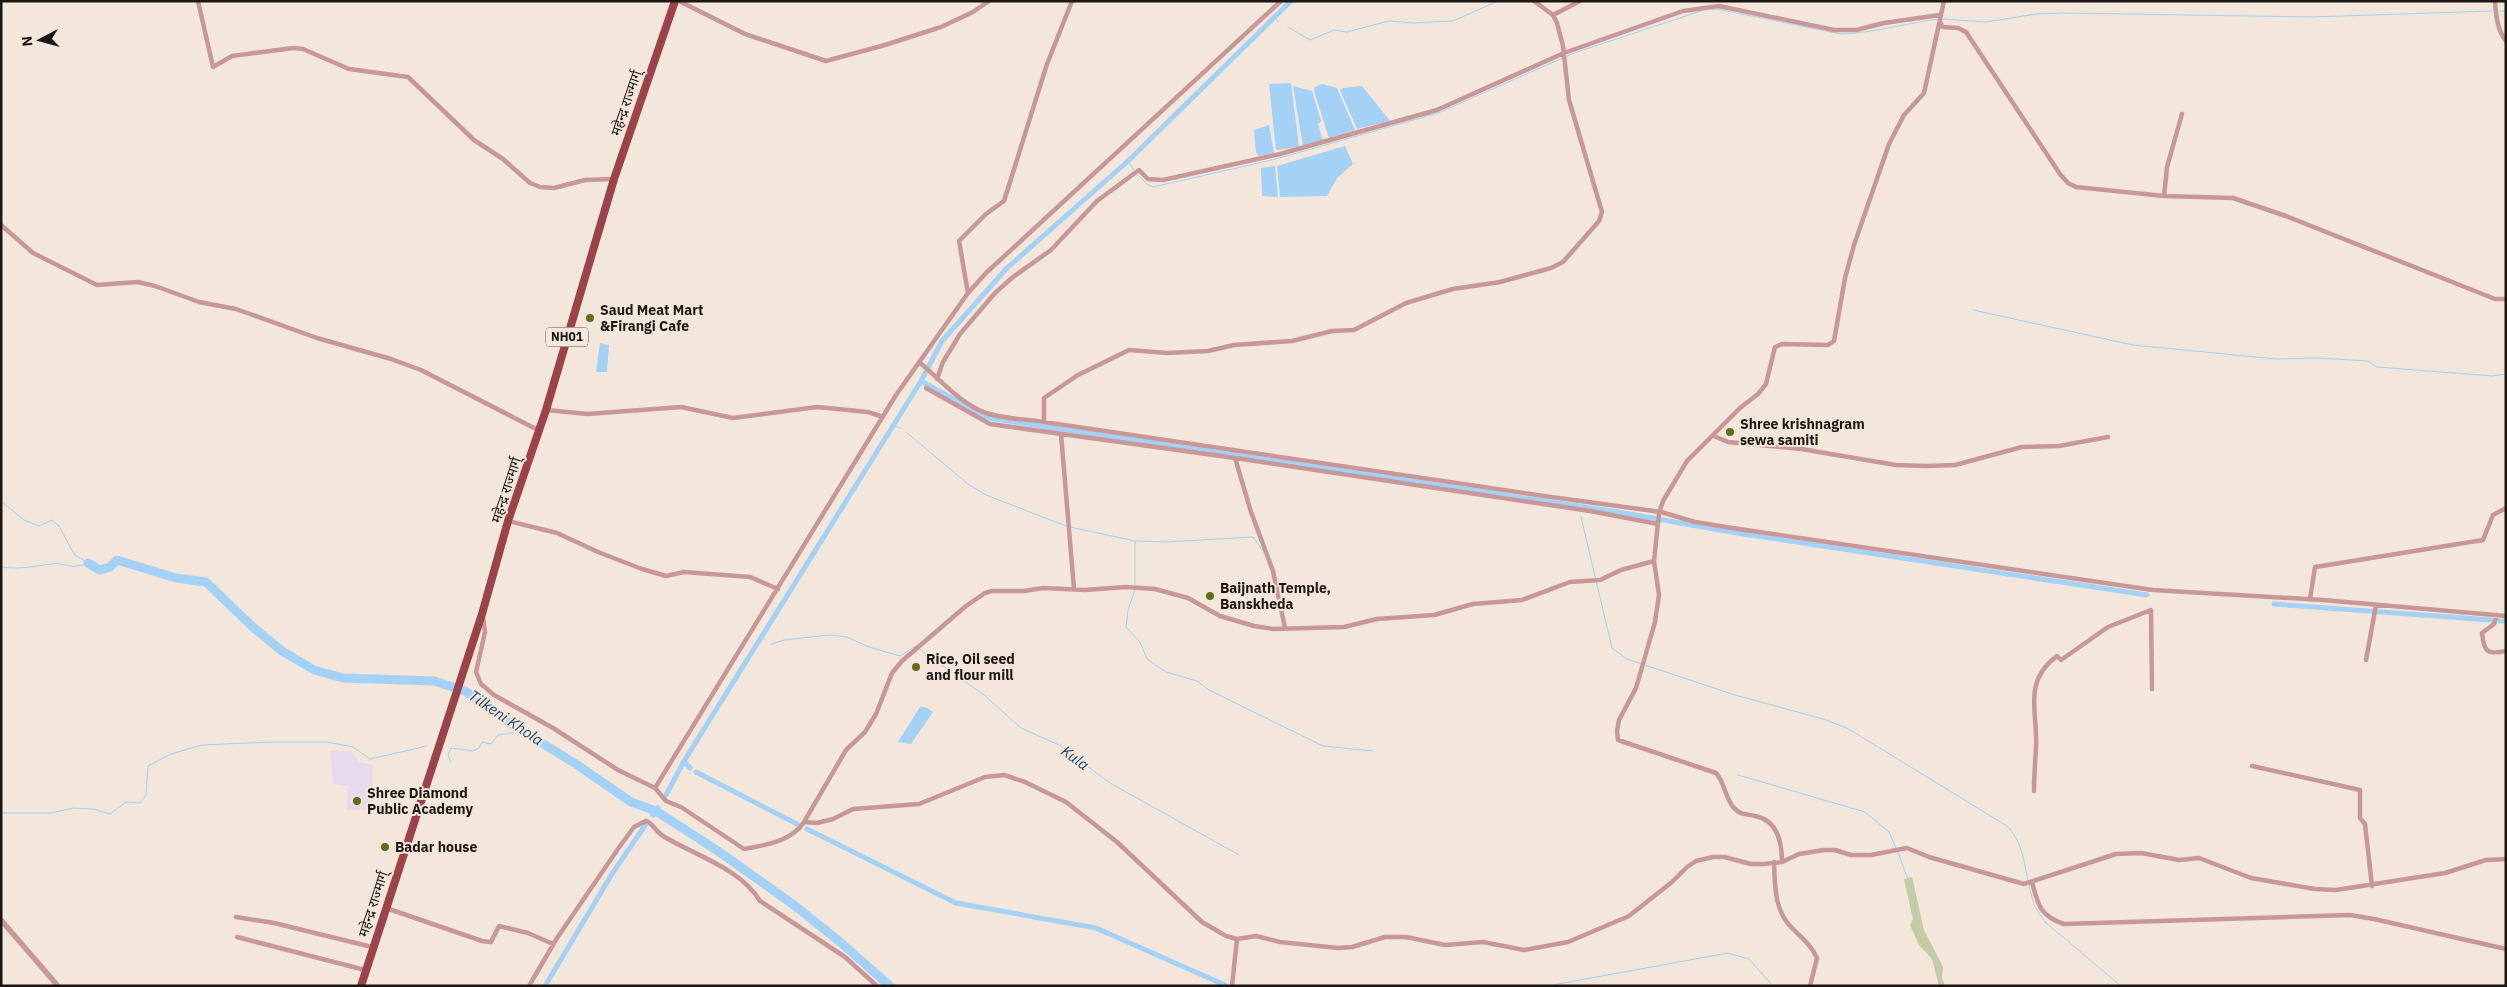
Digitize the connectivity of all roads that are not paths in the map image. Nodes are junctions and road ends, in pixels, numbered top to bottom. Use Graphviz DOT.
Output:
graph roads {
  1 [pos="198,1"];
  2 [pos="674,1"];
  3 [pos="679,1"];
  4 [pos="988,1"];
  5 [pos="1072,1"];
  6 [pos="1281,1"];
  7 [pos="1534,1"];
  8 [pos="1580,1"];
  9 [pos="1944,1"];
  10 [pos="2495,1"];
  11 [pos="1553,15"];
  12 [pos="1940,15"];
  13 [pos="1940,21"];
  14 [pos="2506,41"];
  15 [pos="1565,56"];
  16 [pos="2182,114"];
  17 [pos="614,179"];
  18 [pos="2164,196"];
  19 [pos="1,225"];
  20 [pos="968,293"];
  21 [pos="2506,299"];
  22 [pos="919,362"];
  23 [pos="937,379"];
  24 [pos="926,388"];
  25 [pos="546,410"];
  26 [pos="882,417"];
  27 [pos="1044,422"];
  28 [pos="538,430"];
  29 [pos="1061,434"];
  30 [pos="1714,436"];
  31 [pos="2108,436"];
  32 [pos="1235,458"];
  33 [pos="2506,508"];
  34 [pos="1660,513"];
  35 [pos="508,521"];
  36 [pos="1658,524"];
  37 [pos="1654,561"];
  38 [pos="778,589"];
  39 [pos="1074,589"];
  40 [pos="2310,599"];
  41 [pos="2376,607"];
  42 [pos="482,614"];
  43 [pos="2497,615"];
  44 [pos="2506,616"];
  45 [pos="1285,628"];
  46 [pos="2506,651"];
  47 [pos="2366,660"];
  48 [pos="2152,689"];
  49 [pos="2252,766"];
  50 [pos="655,788"];
  51 [pos="2034,791"];
  52 [pos="804,822"];
  53 [pos="2506,859"];
  54 [pos="1774,862"];
  55 [pos="1782,862"];
  56 [pos="2032,882"];
  57 [pos="2372,886"];
  58 [pos="386,908"];
  59 [pos="236,917"];
  60 [pos="1,920"];
  61 [pos="236,937"];
  62 [pos="1237,939"];
  63 [pos="553,944"];
  64 [pos="372,946"];
  65 [pos="2506,949"];
  66 [pos="365,970"];
  67 [pos="58,986"];
  68 [pos="360,986"];
  69 [pos="529,986"];
  70 [pos="877,986"];
  71 [pos="1232,986"];
  72 [pos="1810,986"];
  1 -- 17 [label="street"];
  2 -- 17 [label="highway, महेन्द्र राज्मार्ग् / NH01"];
  3 -- 4 [label="street"];
  5 -- 20 [label="street"];
  6 -- 20 [label="street"];
  7 -- 11 [label="street"];
  8 -- 11 [label="street"];
  9 -- 12 [label="street"];
  10 -- 14 [label="street"];
  11 -- 15 [label="street"];
  12 -- 13 [label="street"];
  12 -- 15 [label="street"];
  13 -- 18 [label="street"];
  13 -- 30 [label="street"];
  15 -- 23 [label="street"];
  15 -- 27 [label="street"];
  16 -- 18 [label="street"];
  17 -- 25 [label="highway, महेन्द्र राज्मार्ग् / NH01"];
  18 -- 21 [label="street"];
  19 -- 28 [label="street"];
  20 -- 22 [label="street"];
  22 -- 23 [label="street"];
  22 -- 26 [label="street"];
  23 -- 27 [label="street"];
  24 -- 29 [label="street"];
  25 -- 26 [label="street"];
  25 -- 28 [label="highway, महेन्द्र राज्मार्ग् / NH01"];
  26 -- 38 [label="street"];
  27 -- 34 [label="street"];
  28 -- 35 [label="highway, महेन्द्र राज्मार्ग् / NH01"];
  29 -- 32 [label="street"];
  29 -- 39 [label="street"];
  30 -- 31 [label="street"];
  30 -- 34 [label="street"];
  32 -- 36 [label="street"];
  32 -- 45 [label="street"];
  33 -- 40 [label="street"];
  34 -- 36 [label="street"];
  34 -- 40 [label="street"];
  35 -- 38 [label="street"];
  35 -- 42 [label="highway, महेन्द्र राज्मार्ग् / NH01"];
  36 -- 37 [label="street"];
  37 -- 45 [label="street"];
  37 -- 55 [label="street"];
  38 -- 50 [label="street"];
  39 -- 45 [label="street"];
  39 -- 52 [label="street"];
  40 -- 41 [label="street"];
  41 -- 43 [label="street"];
  41 -- 47 [label="street"];
  42 -- 50 [label="street"];
  42 -- 58 [label="highway, महेन्द्र राज्मार्ग् / NH01"];
  43 -- 44 [label="street"];
  43 -- 46 [label="street"];
  48 -- 51 [label="street"];
  49 -- 57 [label="street"];
  50 -- 52 [label="street"];
  52 -- 62 [label="street"];
  53 -- 57 [label="street"];
  54 -- 55 [label="street"];
  54 -- 62 [label="street"];
  54 -- 72 [label="street"];
  55 -- 56 [label="street"];
  56 -- 57 [label="street"];
  56 -- 65 [label="street"];
  58 -- 63 [label="street"];
  58 -- 64 [label="highway, महेन्द्र राज्मार्ग् / NH01"];
  59 -- 64 [label="street"];
  60 -- 67 [label="street"];
  61 -- 66 [label="street"];
  62 -- 71 [label="street"];
  63 -- 69 [label="street"];
  63 -- 70 [label="street"];
  64 -- 66 [label="highway, महेन्द्र राज्मार्ग् / NH01"];
  66 -- 68 [label="highway, महेन्द्र राज्मार्ग् / NH01"];
}
